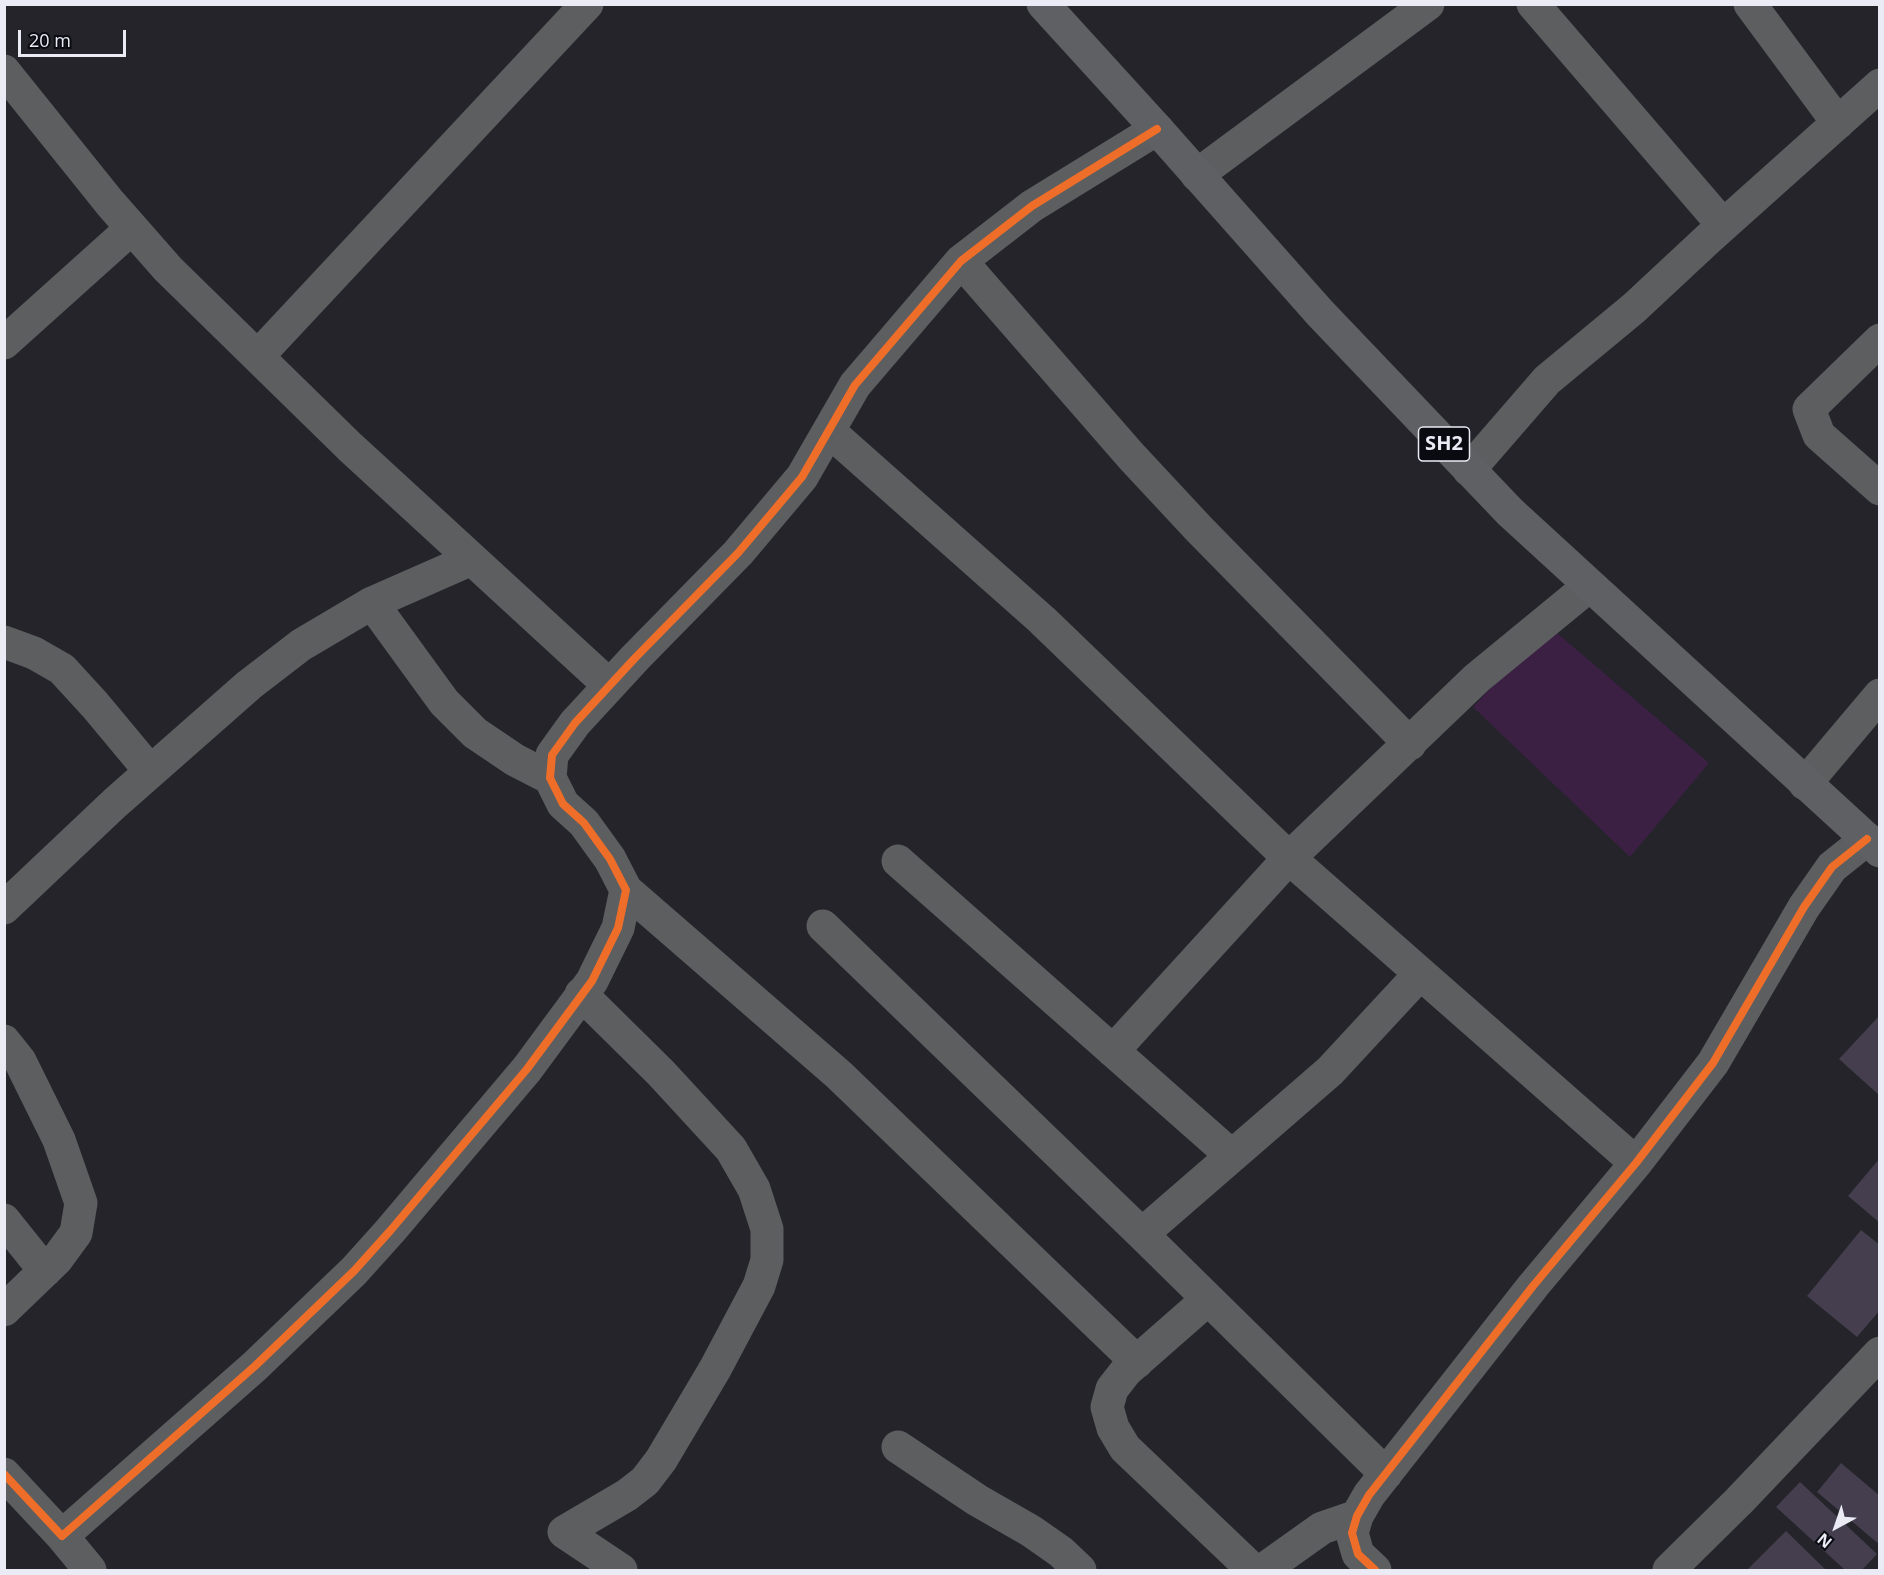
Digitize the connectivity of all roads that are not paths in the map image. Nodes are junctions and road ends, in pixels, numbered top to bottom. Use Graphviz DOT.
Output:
graph roads {
  1 [pos="587,4"];
  2 [pos="1043,4"];
  3 [pos="1428,4"];
  4 [pos="1533,4"];
  5 [pos="1750,4"];
  6 [pos="4,71"];
  7 [pos="1880,85"];
  8 [pos="1838,123"];
  9 [pos="1157,129"];
  10 [pos="1197,175"];
  11 [pos="1723,225"];
  12 [pos="132,228"];
  13 [pos="961,261"];
  14 [pos="1880,340"];
  15 [pos="4,343"];
  16 [pos="258,356"];
  17 [pos="829,431"];
  18 [pos="1469,470"];
  19 [pos="1880,489"];
  20 [pos="472,559"];
  21 [pos="1588,586"];
  22 [pos="372,603"];
  23 [pos="4,642"];
  24 [pos="609,685"];
  25 [pos="1880,695"];
  26 [pos="1410,744"];
  27 [pos="150,771"];
  28 [pos="550,778"];
  29 [pos="1805,784"];
  30 [pos="1873,845"];
  31 [pos="1289,858"];
  32 [pos="898,861"];
  33 [pos="626,890"];
  34 [pos="4,908"];
  35 [pos="824,926"];
  36 [pos="1420,974"];
  37 [pos="581,994"];
  38 [pos="4,1041"];
  39 [pos="1113,1051"];
  40 [pos="1232,1156"];
  41 [pos="1636,1163"];
  42 [pos="4,1220"];
  43 [pos="1143,1234"];
  44 [pos="45,1271"];
  45 [pos="1208,1299"];
  46 [pos="4,1310"];
  47 [pos="1880,1353"];
  48 [pos="1137,1362"];
  49 [pos="898,1447"];
  50 [pos="4,1474"];
  51 [pos="1386,1474"];
  52 [pos="1357,1516"];
  53 [pos="62,1536"];
  54 [pos="90,1570"];
  55 [pos="621,1570"];
  56 [pos="1080,1570"];
  57 [pos="1253,1570"];
  58 [pos="1266,1570"];
  59 [pos="1374,1570"];
  60 [pos="1669,1570"];
  1 -- 16 [label="street"];
  2 -- 9 [label="main road, SH2"];
  3 -- 10 [label="street"];
  4 -- 11 [label="street"];
  5 -- 8 [label="street"];
  6 -- 12 [label="street"];
  7 -- 8 [label="street"];
  8 -- 11 [label="street"];
  9 -- 10 [label="main road, SH2"];
  9 -- 13 [label="street"];
  10 -- 18 [label="main road, SH2"];
  11 -- 18 [label="street"];
  12 -- 15 [label="street"];
  12 -- 16 [label="street"];
  13 -- 17 [label="street"];
  13 -- 26 [label="street"];
  14 -- 19 [label="street"];
  16 -- 20 [label="street"];
  17 -- 24 [label="street"];
  17 -- 31 [label="street"];
  18 -- 21 [label="main road, SH2"];
  20 -- 22 [label="street"];
  20 -- 24 [label="street"];
  21 -- 26 [label="street"];
  21 -- 29 [label="main road, SH2"];
  22 -- 27 [label="street"];
  22 -- 28 [label="street"];
  23 -- 27 [label="street"];
  24 -- 28 [label="street"];
  25 -- 29 [label="street"];
  26 -- 31 [label="street"];
  27 -- 34 [label="street"];
  28 -- 33 [label="street"];
  29 -- 30 [label="main road, SH2"];
  30 -- 41 [label="street"];
  31 -- 36 [label="street"];
  31 -- 39 [label="street"];
  32 -- 39 [label="street"];
  33 -- 37 [label="street"];
  33 -- 48 [label="street"];
  35 -- 43 [label="street"];
  36 -- 40 [label="street"];
  36 -- 41 [label="street"];
  37 -- 53 [label="street"];
  37 -- 55 [label="street"];
  38 -- 44 [label="street"];
  39 -- 40 [label="street"];
  40 -- 43 [label="street"];
  41 -- 51 [label="street"];
  42 -- 44 [label="street"];
  43 -- 45 [label="street"];
  44 -- 46 [label="street"];
  45 -- 48 [label="street"];
  45 -- 51 [label="street"];
  47 -- 60 [label="street"];
  48 -- 57 [label="street"];
  49 -- 56 [label="street"];
  50 -- 53 [label="street"];
  51 -- 52 [label="street"];
  52 -- 58 [label="street"];
  52 -- 59 [label="street"];
  53 -- 54 [label="street"];
}
